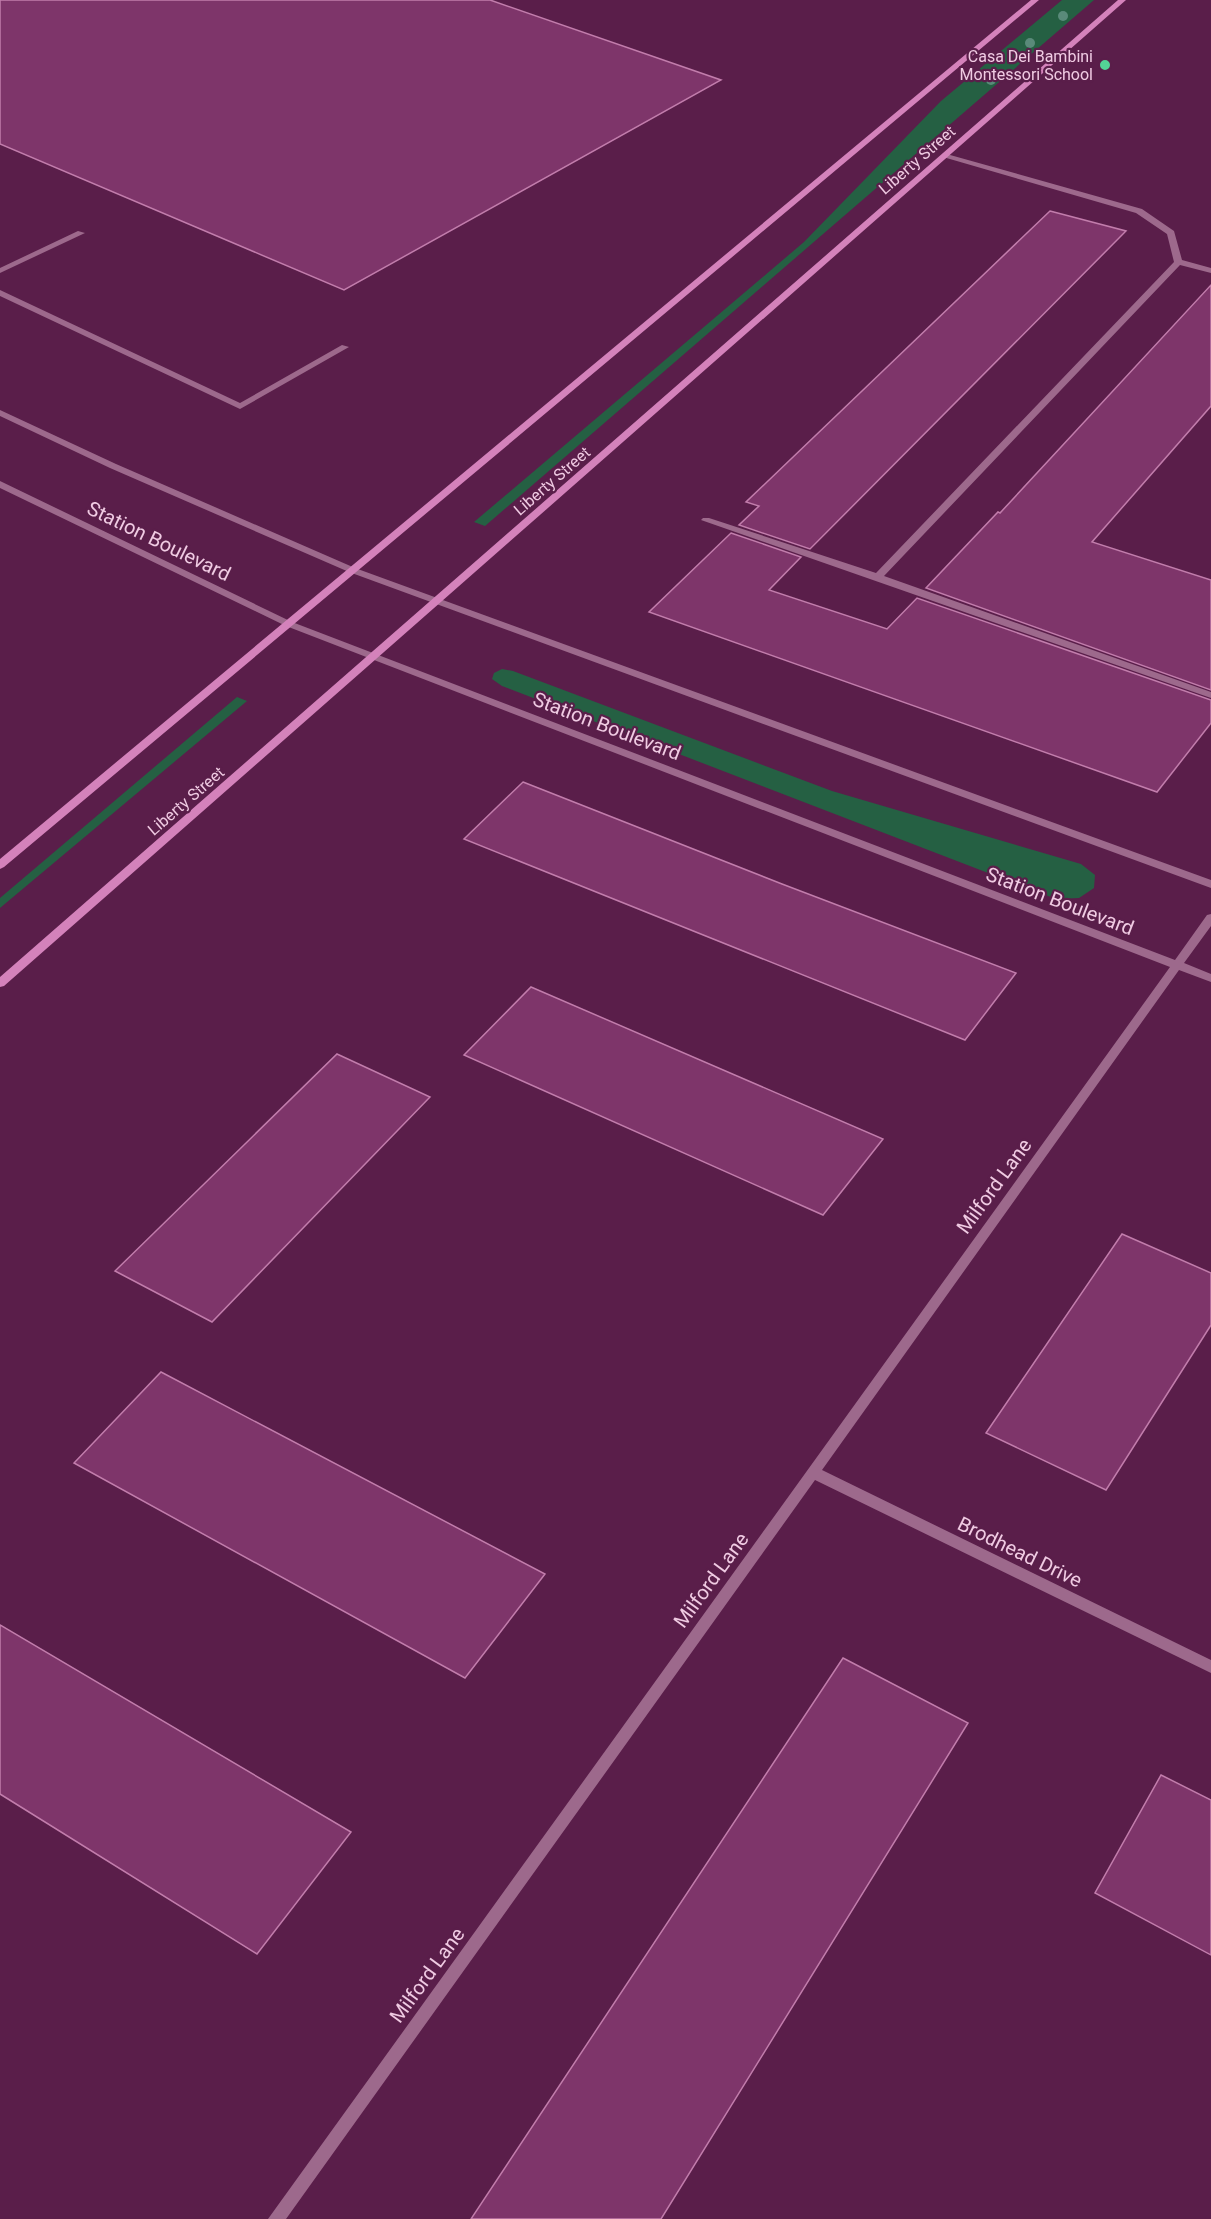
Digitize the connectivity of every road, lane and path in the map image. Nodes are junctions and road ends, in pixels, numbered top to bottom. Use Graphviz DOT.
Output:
graph roads {
  1 [pos="1035,0"];
  2 [pos="1122,0"];
  3 [pos="946,155"];
  4 [pos="81,233"];
  5 [pos="1178,262"];
  6 [pos="0,271"];
  7 [pos="1211,271"];
  8 [pos="0,293"];
  9 [pos="345,347"];
  10 [pos="0,413"];
  11 [pos="0,484"];
  12 [pos="706,519"];
  13 [pos="352,570"];
  14 [pos="878,577"];
  15 [pos="437,602"];
  16 [pos="289,624"];
  17 [pos="375,656"];
  18 [pos="1211,695"];
  19 [pos="0,865"];
  20 [pos="1211,884"];
  21 [pos="1211,918"];
  22 [pos="1177,965"];
  23 [pos="1211,978"];
  24 [pos="0,983"];
  25 [pos="812,1472"];
  26 [pos="1211,1667"];
  27 [pos="276,2219"];
  1 -- 13 [label="street"];
  2 -- 3 [label="street, Liberty Street"];
  3 -- 5 [label="street"];
  3 -- 15 [label="street, Liberty Street"];
  4 -- 6 [label="street"];
  5 -- 7 [label="street"];
  5 -- 14 [label="street"];
  8 -- 9 [label="street"];
  10 -- 13 [label="street"];
  11 -- 16 [label="street, Station Boulevard"];
  12 -- 14 [label="street"];
  13 -- 15 [label="street"];
  13 -- 16 [label="street"];
  14 -- 18 [label="street"];
  15 -- 17 [label="street, Liberty Street"];
  15 -- 20 [label="street"];
  16 -- 17 [label="street, Station Boulevard"];
  16 -- 19 [label="street"];
  17 -- 22 [label="street, Station Boulevard"];
  17 -- 24 [label="street, Liberty Street"];
  21 -- 22 [label="street, Milford Lane"];
  22 -- 23 [label="street, Station Boulevard"];
  22 -- 25 [label="street, Milford Lane"];
  25 -- 26 [label="street, Brodhead Drive"];
  25 -- 27 [label="street, Milford Lane"];
}
